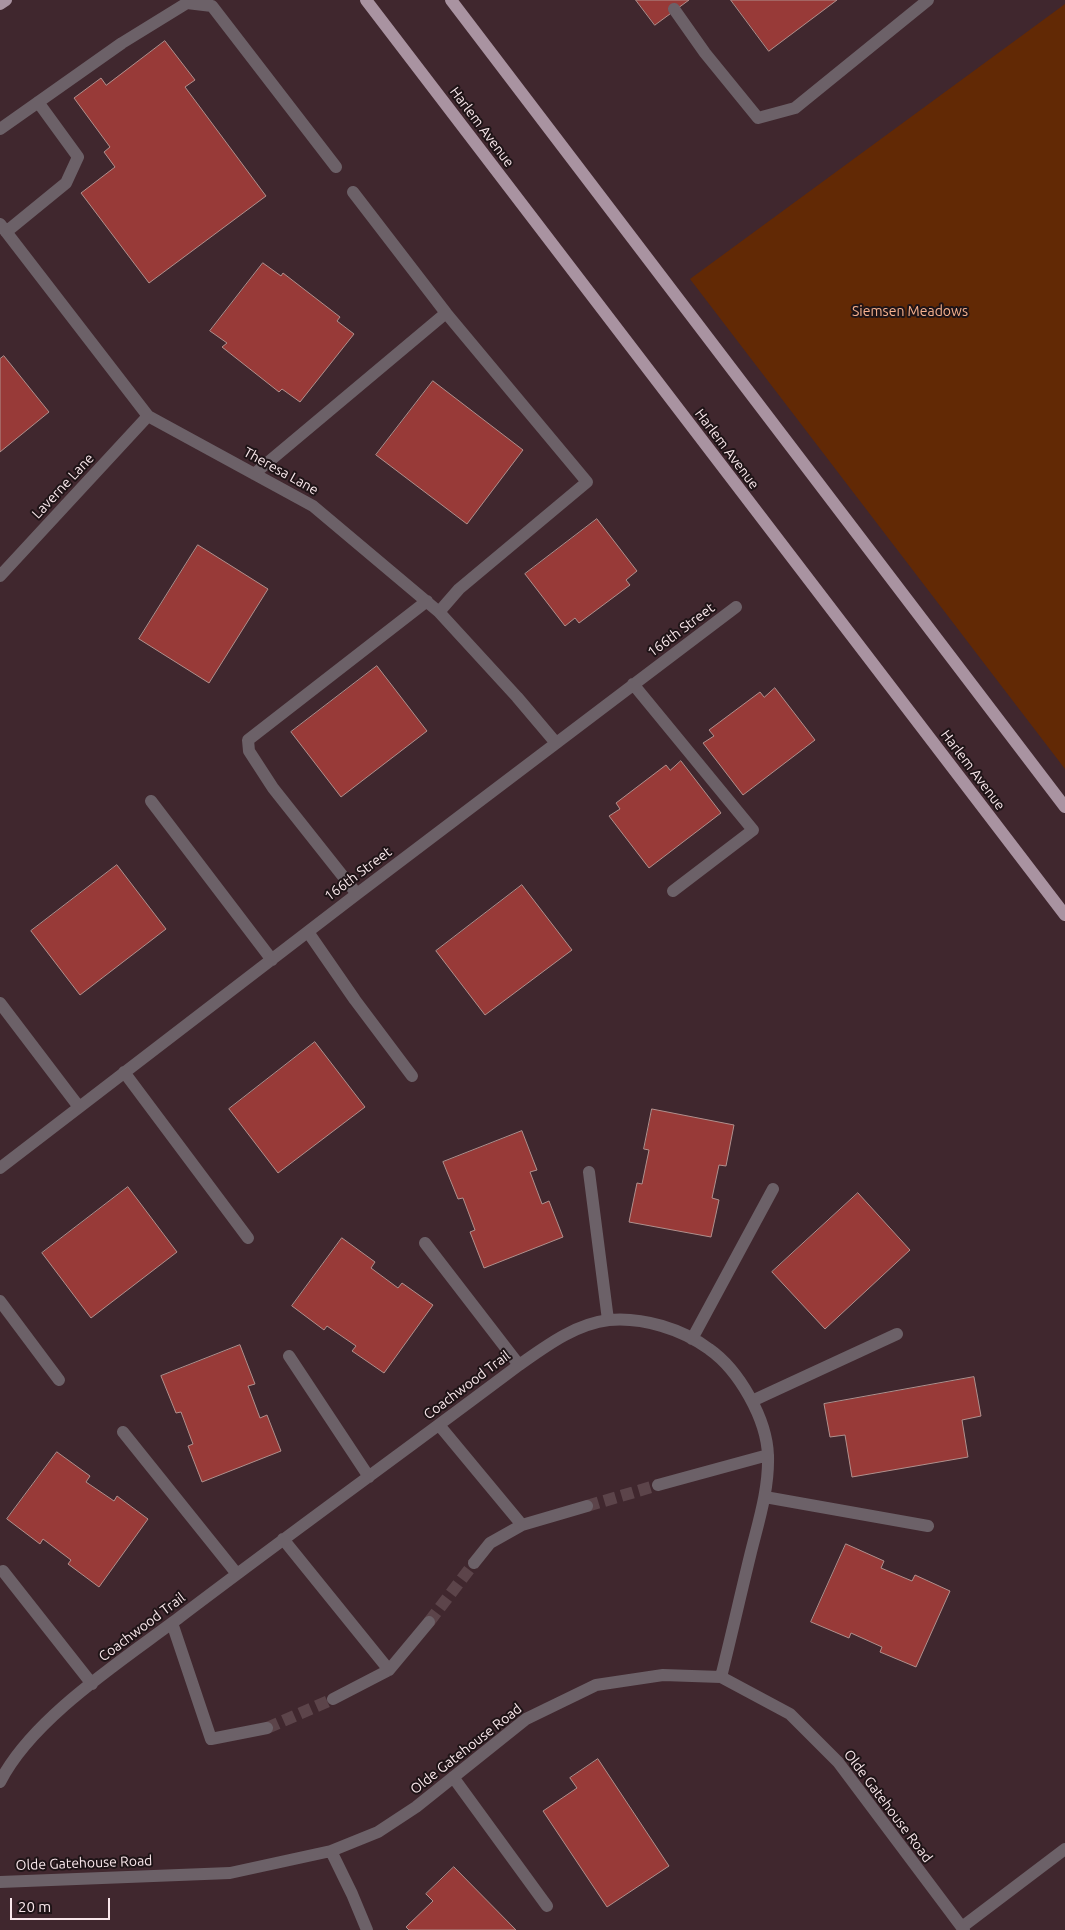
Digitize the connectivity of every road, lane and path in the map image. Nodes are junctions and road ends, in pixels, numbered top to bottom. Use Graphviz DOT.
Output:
graph roads {
  1 [pos="6,0"];
  2 [pos="366,0"];
  3 [pos="451,0"];
  4 [pos="928,0"];
  5 [pos="0,4"];
  6 [pos="674,9"];
  7 [pos="38,102"];
  8 [pos="0,128"];
  9 [pos="336,167"];
  10 [pos="353,192"];
  11 [pos="3,228"];
  12 [pos="446,313"];
  13 [pos="148,416"];
  14 [pos="254,474"];
  15 [pos="0,576"];
  16 [pos="427,601"];
  17 [pos="736,607"];
  18 [pos="439,612"];
  19 [pos="633,684"];
  20 [pos="556,743"];
  21 [pos="151,801"];
  22 [pos="1065,807"];
  23 [pos="673,891"];
  24 [pos="357,894"];
  25 [pos="1065,915"];
  26 [pos="308,932"];
  27 [pos="272,960"];
  28 [pos="0,1003"];
  29 [pos="124,1072"];
  30 [pos="412,1076"];
  31 [pos="79,1107"];
  32 [pos="0,1168"];
  33 [pos="589,1172"];
  34 [pos="773,1189"];
  35 [pos="248,1238"];
  36 [pos="425,1244"];
  37 [pos="0,1301"];
  38 [pos="608,1320"];
  39 [pos="897,1334"];
  40 [pos="692,1339"];
  41 [pos="289,1356"];
  42 [pos="518,1364"];
  43 [pos="59,1380"];
  44 [pos="752,1402"];
  45 [pos="439,1425"];
  46 [pos="124,1432"];
  47 [pos="768,1455"];
  48 [pos="369,1477"];
  49 [pos="658,1485"];
  50 [pos="765,1497"];
  51 [pos="587,1506"];
  52 [pos="522,1525"];
  53 [pos="928,1526"];
  54 [pos="283,1539"];
  55 [pos="474,1563"];
  56 [pos="3,1571"];
  57 [pos="237,1574"];
  58 [pos="429,1622"];
  59 [pos="172,1623"];
  60 [pos="389,1670"];
  61 [pos="721,1677"];
  62 [pos="92,1684"];
  63 [pos="333,1699"];
  64 [pos="267,1728"];
  65 [pos="453,1777"];
  66 [pos="0,1782"];
  67 [pos="1065,1849"];
  68 [pos="331,1851"];
  69 [pos="0,1882"];
  70 [pos="547,1906"];
  71 [pos="963,1928"];
  72 [pos="367,1930"];
  1 -- 5 [label="main road"];
  2 -- 25 [label="main road, Harlem Avenue"];
  3 -- 22 [label="main road"];
  4 -- 6 [label="street"];
  7 -- 8 [label="street"];
  7 -- 9 [label="street"];
  7 -- 11 [label="street"];
  10 -- 12 [label="street"];
  11 -- 13 [label="street, Theresa Lane"];
  12 -- 14 [label="street"];
  12 -- 18 [label="street"];
  13 -- 14 [label="street, Theresa Lane"];
  13 -- 15 [label="street, Laverne Lane"];
  14 -- 16 [label="street, Theresa Lane"];
  16 -- 18 [label="street, Theresa Lane"];
  16 -- 24 [label="street"];
  17 -- 19 [label="street, 166th Street"];
  18 -- 20 [label="street, Theresa Lane"];
  19 -- 20 [label="street, 166th Street"];
  19 -- 23 [label="street"];
  20 -- 24 [label="street, 166th Street"];
  21 -- 27 [label="street"];
  24 -- 26 [label="street, 166th Street"];
  26 -- 27 [label="street, 166th Street"];
  26 -- 30 [label="street"];
  27 -- 29 [label="street, 166th Street"];
  28 -- 31 [label="street"];
  29 -- 31 [label="street, 166th Street"];
  29 -- 35 [label="street"];
  31 -- 32 [label="street, 166th Street"];
  33 -- 38 [label="street"];
  34 -- 40 [label="street"];
  36 -- 42 [label="street"];
  37 -- 43 [label="street"];
  38 -- 40 [label="street, Coachwood Trail"];
  38 -- 42 [label="street, Coachwood Trail"];
  39 -- 44 [label="street"];
  40 -- 44 [label="street, Coachwood Trail"];
  41 -- 48 [label="street"];
  42 -- 45 [label="street, Coachwood Trail"];
  44 -- 47 [label="street, Coachwood Trail"];
  45 -- 48 [label="street, Coachwood Trail"];
  45 -- 52 [label="street"];
  46 -- 57 [label="street"];
  47 -- 49 [label="street"];
  47 -- 50 [label="street, Coachwood Trail"];
  48 -- 54 [label="street, Coachwood Trail"];
  50 -- 53 [label="street"];
  50 -- 61 [label="street, Coachwood Trail"];
  51 -- 52 [label="street"];
  52 -- 55 [label="street"];
  54 -- 57 [label="street, Coachwood Trail"];
  54 -- 60 [label="street"];
  56 -- 62 [label="street"];
  57 -- 59 [label="street, Coachwood Trail"];
  58 -- 60 [label="street"];
  59 -- 62 [label="street, Coachwood Trail"];
  59 -- 64 [label="street"];
  60 -- 63 [label="street"];
  61 -- 65 [label="street, Olde Gatehouse Road"];
  61 -- 71 [label="street, Olde Gatehouse Road"];
  62 -- 66 [label="street, Coachwood Trail"];
  65 -- 68 [label="street, Olde Gatehouse Road"];
  65 -- 70 [label="street"];
  67 -- 71 [label="street"];
  68 -- 69 [label="street, Olde Gatehouse Road"];
  68 -- 72 [label="street"];
}
